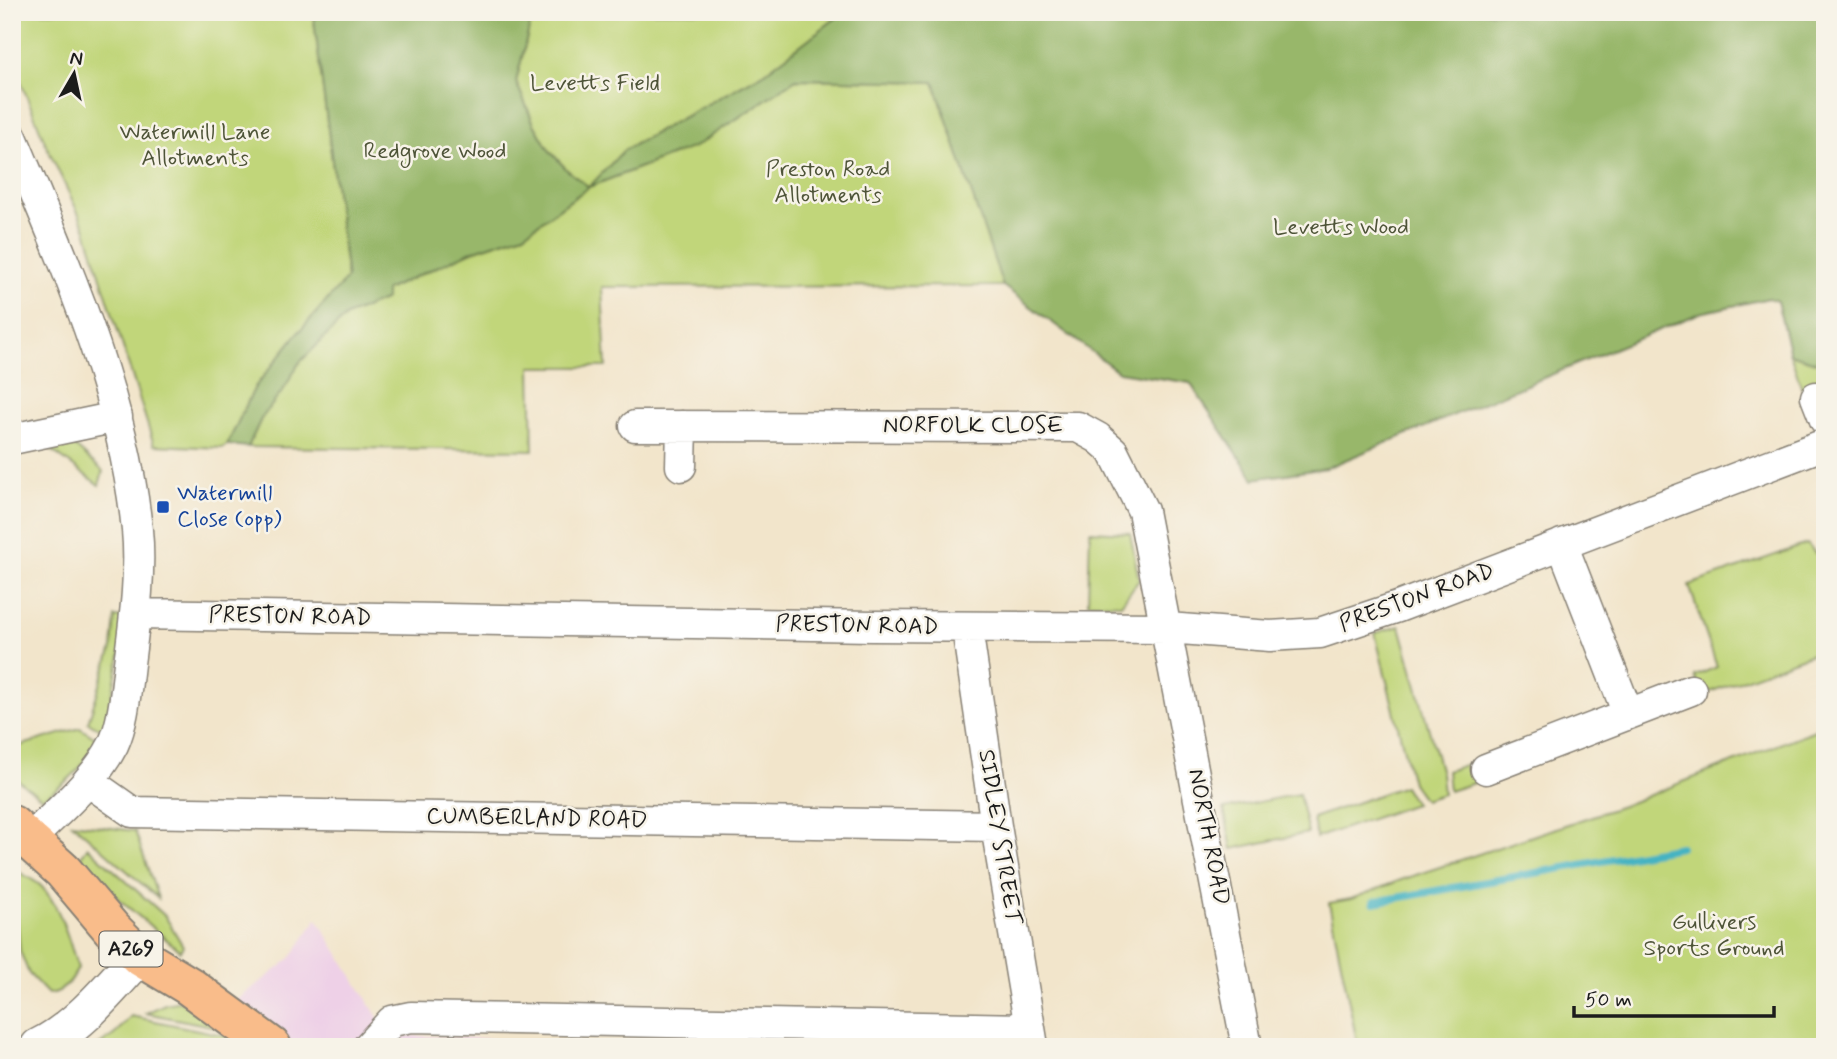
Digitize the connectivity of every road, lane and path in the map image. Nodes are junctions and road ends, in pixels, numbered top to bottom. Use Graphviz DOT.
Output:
graph roads {
  1 [pos="12,137"];
  2 [pos="117,417"];
  3 [pos="635,426"];
  4 [pos="681,426"];
  5 [pos="12,439"];
  6 [pos="1825,444"];
  7 [pos="681,466"];
  8 [pos="1562,544"];
  9 [pos="135,614"];
  10 [pos="967,628"];
  11 [pos="1168,628"];
  12 [pos="1691,690"];
  13 [pos="1628,714"];
  14 [pos="1486,769"];
  15 [pos="88,781"];
  16 [pos="996,826"];
  17 [pos="21,832"];
  18 [pos="139,956"];
  19 [pos="1031,1038"];
  20 [pos="39,1047"];
  21 [pos="272,1047"];
  22 [pos="368,1047"];
  23 [pos="1247,1047"];
  1 -- 2 [label="street"];
  2 -- 5 [label="street"];
  2 -- 9 [label="street"];
  3 -- 4 [label="street, NORFOLK CLOSE"];
  4 -- 7 [label="street"];
  4 -- 11 [label="street, NORFOLK CLOSE"];
  6 -- 8 [label="street, PRESTON ROAD"];
  8 -- 11 [label="street, PRESTON ROAD"];
  8 -- 13 [label="street"];
  9 -- 10 [label="street, PRESTON ROAD"];
  9 -- 15 [label="street"];
  10 -- 11 [label="street, PRESTON ROAD"];
  10 -- 16 [label="street, SIDLEY STREET"];
  11 -- 23 [label="street, NORTH ROAD"];
  12 -- 13 [label="street"];
  13 -- 14 [label="street"];
  15 -- 16 [label="street, CUMBERLAND ROAD"];
  15 -- 17 [label="street"];
  16 -- 19 [label="street, SIDLEY STREET"];
  17 -- 18 [label="main road, A269"];
  18 -- 20 [label="street"];
  18 -- 21 [label="main road, A269"];
  19 -- 22 [label="street"];
}
